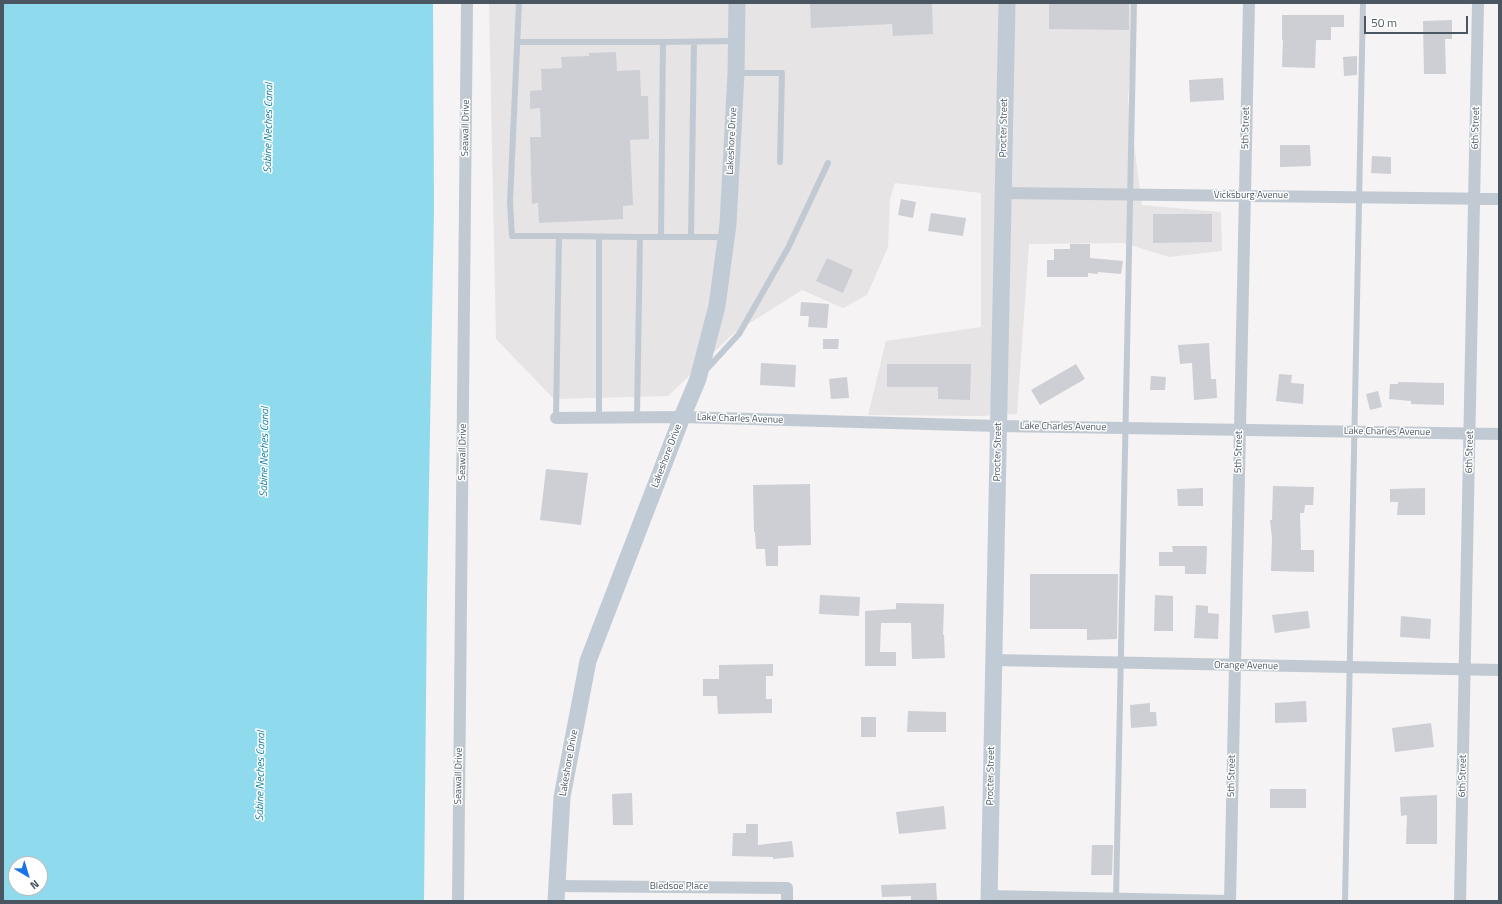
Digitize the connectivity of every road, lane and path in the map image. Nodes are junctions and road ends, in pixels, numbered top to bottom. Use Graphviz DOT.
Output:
graph roads {
  1 [pos="467,3"];
  2 [pos="519,3"];
  3 [pos="737,3"];
  4 [pos="1007,3"];
  5 [pos="1134,3"];
  6 [pos="1249,3"];
  7 [pos="1363,3"];
  8 [pos="1478,3"];
  9 [pos="736,41"];
  10 [pos="517,42"];
  11 [pos="662,42"];
  12 [pos="694,42"];
  13 [pos="736,73"];
  14 [pos="780,162"];
  15 [pos="828,163"];
  16 [pos="1003,193"];
  17 [pos="1130,196"];
  18 [pos="1244,196"];
  19 [pos="1358,196"];
  20 [pos="1475,199"];
  21 [pos="1499,199"];
  22 [pos="559,236"];
  23 [pos="726,236"];
  24 [pos="599,237"];
  25 [pos="640,237"];
  26 [pos="661,237"];
  27 [pos="691,237"];
  28 [pos="698,379"];
  29 [pos="637,417"];
  30 [pos="682,417"];
  31 [pos="556,418"];
  32 [pos="599,418"];
  33 [pos="998,426"];
  34 [pos="1125,428"];
  35 [pos="1240,430"];
  36 [pos="1354,432"];
  37 [pos="1470,434"];
  38 [pos="1499,434"];
  39 [pos="993,660"];
  40 [pos="1121,663"];
  41 [pos="1234,666"];
  42 [pos="1349,668"];
  43 [pos="1465,669"];
  44 [pos="1499,670"];
  45 [pos="557,894"];
  46 [pos="989,899"];
  47 [pos="1116,900"];
  48 [pos="458,901"];
  49 [pos="787,901"];
  50 [pos="1229,901"];
  51 [pos="1345,901"];
  52 [pos="1460,901"];
  1 -- 48 [label="street, Seawall Drive"];
  2 -- 10 [label="lane"];
  3 -- 9 [label="street, Lakeshore Drive"];
  4 -- 16 [label="street, Procter Street"];
  5 -- 17 [label="lane"];
  6 -- 18 [label="street, 5th Street"];
  7 -- 19 [label="lane"];
  8 -- 20 [label="street, 6th Street"];
  9 -- 12 [label="lane"];
  9 -- 13 [label="street, Lakeshore Drive"];
  10 -- 11 [label="lane"];
  10 -- 22 [label="lane"];
  11 -- 12 [label="lane"];
  11 -- 26 [label="lane"];
  12 -- 27 [label="lane"];
  13 -- 14 [label="lane"];
  13 -- 23 [label="street, Lakeshore Drive"];
  15 -- 28 [label="lane"];
  16 -- 17 [label="street, Vicksburg Avenue"];
  16 -- 33 [label="street, Procter Street"];
  17 -- 18 [label="street, Vicksburg Avenue"];
  17 -- 34 [label="lane"];
  18 -- 19 [label="street, Vicksburg Avenue"];
  18 -- 35 [label="street, 5th Street"];
  19 -- 20 [label="street, Vicksburg Avenue"];
  19 -- 36 [label="lane"];
  20 -- 21 [label="street, Vicksburg Avenue"];
  20 -- 37 [label="street, 6th Street"];
  22 -- 24 [label="lane"];
  22 -- 31 [label="lane"];
  23 -- 27 [label="lane"];
  23 -- 28 [label="street, Lakeshore Drive"];
  24 -- 25 [label="lane"];
  24 -- 32 [label="lane"];
  25 -- 26 [label="lane"];
  25 -- 29 [label="lane"];
  26 -- 27 [label="lane"];
  28 -- 30 [label="street, Lakeshore Drive"];
  29 -- 30 [label="street, Lake Charles Avenue"];
  29 -- 32 [label="street, Lake Charles Avenue"];
  30 -- 33 [label="street, Lake Charles Avenue"];
  30 -- 45 [label="street, Lakeshore Drive"];
  31 -- 32 [label="street, Lake Charles Avenue"];
  33 -- 34 [label="street, Lake Charles Avenue"];
  33 -- 39 [label="street, Procter Street"];
  34 -- 35 [label="street, Lake Charles Avenue"];
  34 -- 40 [label="lane"];
  35 -- 36 [label="street, Lake Charles Avenue"];
  35 -- 41 [label="street, 5th Street"];
  36 -- 37 [label="street, Lake Charles Avenue"];
  36 -- 42 [label="lane"];
  37 -- 38 [label="street, Lake Charles Avenue"];
  37 -- 43 [label="street, 6th Street"];
  39 -- 40 [label="street, Orange Avenue"];
  39 -- 46 [label="street, Procter Street"];
  40 -- 41 [label="street, Orange Avenue"];
  40 -- 47 [label="lane"];
  41 -- 42 [label="street, Orange Avenue"];
  41 -- 50 [label="street, 5th Street"];
  42 -- 43 [label="street, Orange Avenue"];
  42 -- 51 [label="lane"];
  43 -- 44 [label="street, Orange Avenue"];
  43 -- 52 [label="street, 6th Street"];
  45 -- 49 [label="street, Bledsoe Place"];
  46 -- 47 [label="street"];
  47 -- 50 [label="street"];
}
